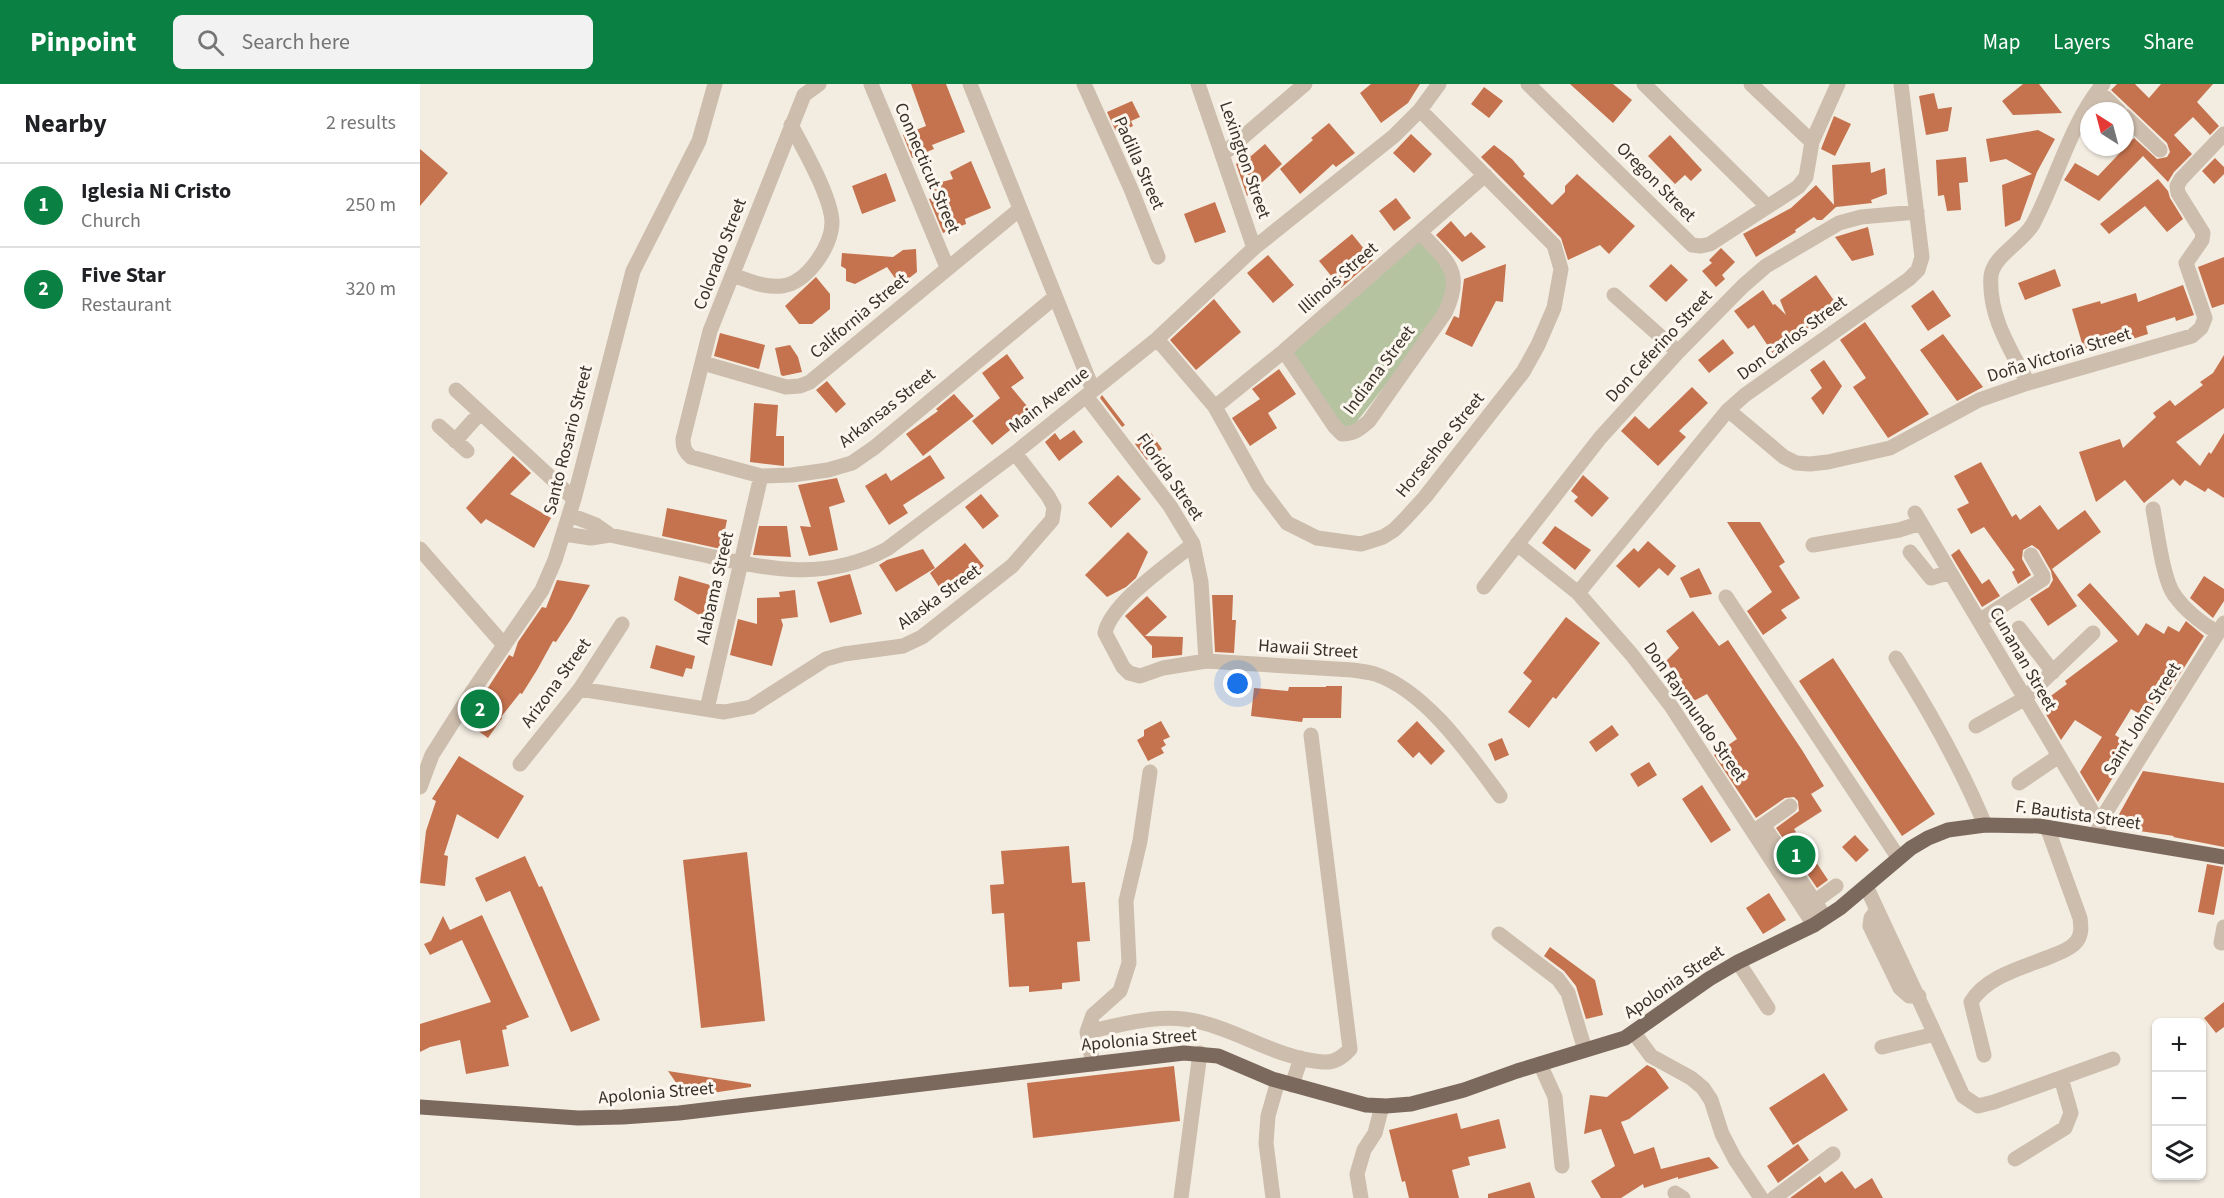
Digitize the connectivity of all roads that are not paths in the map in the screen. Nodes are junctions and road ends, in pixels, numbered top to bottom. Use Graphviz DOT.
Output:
graph roads {
  1 [pos="716,84"];
  2 [pos="819,84"];
  3 [pos="871,84"];
  4 [pos="970,84"];
  5 [pos="1084,84"];
  6 [pos="1198,84"];
  7 [pos="1305,84"];
  8 [pos="1439,84"];
  9 [pos="1644,84"];
  10 [pos="1751,84"];
  11 [pos="1838,84"];
  12 [pos="1901,84"];
  13 [pos="1534,86"];
  14 [pos="2099,88"];
  15 [pos="2110,102"];
  16 [pos="1420,110"];
  17 [pos="791,125"];
  18 [pos="2134,125"];
  19 [pos="2224,134"];
  20 [pos="1812,142"];
  21 [pos="2160,150"];
  22 [pos="1222,155"];
  23 [pos="1485,175"];
  24 [pos="1767,206"];
  25 [pos="1020,209"];
  26 [pos="1917,212"];
  27 [pos="1420,232"];
  28 [pos="1254,248"];
  29 [pos="1158,257"];
  30 [pos="947,267"];
  31 [pos="733,275"];
  32 [pos="1614,295"];
  33 [pos="1054,297"];
  34 [pos="1157,339"];
  35 [pos="1284,351"];
  36 [pos="1678,352"];
  37 [pos="703,363"];
  38 [pos="2028,383"];
  39 [pos="456,390"];
  40 [pos="1090,393"];
  41 [pos="1215,407"];
  42 [pos="1728,410"];
  43 [pos="480,413"];
  44 [pos="439,426"];
  45 [pos="455,441"];
  46 [pos="684,450"];
  47 [pos="468,451"];
  48 [pos="1015,453"];
  49 [pos="761,477"];
  50 [pos="574,499"];
  51 [pos="2153,509"];
  52 [pos="570,515"];
  53 [pos="564,534"];
  54 [pos="610,535"];
  55 [pos="1193,544"];
  56 [pos="1517,544"];
  57 [pos="1813,545"];
  58 [pos="420,549"];
  59 [pos="1910,552"];
  60 [pos="2031,555"];
  61 [pos="740,563"];
  62 [pos="1950,572"];
  63 [pos="1484,587"];
  64 [pos="1578,593"];
  65 [pos="1726,597"];
  66 [pos="1978,621"];
  67 [pos="622,624"];
  68 [pos="2019,628"];
  69 [pos="2221,628"];
  70 [pos="2092,633"];
  71 [pos="504,645"];
  72 [pos="1896,658"];
  73 [pos="1206,661"];
  74 [pos="2054,672"];
  75 [pos="580,689"];
  76 [pos="2024,699"];
  77 [pos="707,709"];
  78 [pos="1976,726"];
  79 [pos="1311,735"];
  80 [pos="2057,755"];
  81 [pos="520,764"];
  82 [pos="1150,772"];
  83 [pos="2019,783"];
  84 [pos="420,787"];
  85 [pos="1500,796"];
  86 [pos="1790,806"];
  87 [pos="1985,825"];
  88 [pos="2047,827"];
  89 [pos="1758,829"];
  90 [pos="2099,829"];
  91 [pos="1898,857"];
  92 [pos="2224,857"];
  93 [pos="1836,886"];
  94 [pos="1866,886"];
  95 [pos="1814,902"];
  96 [pos="1820,921"];
  97 [pos="2224,927"];
  98 [pos="1499,934"];
  99 [pos="2221,943"];
  100 [pos="1738,962"];
  101 [pos="1768,1008"];
  102 [pos="1087,1032"];
  103 [pos="1634,1033"];
  104 [pos="1935,1034"];
  105 [pos="1882,1047"];
  106 [pos="1585,1050"];
  107 [pos="1200,1053"];
  108 [pos="1983,1054"];
  109 [pos="1301,1058"];
  110 [pos="2113,1059"];
  111 [pos="1093,1064"];
  112 [pos="1540,1064"];
  113 [pos="2061,1078"];
  114 [pos="1285,1083"];
  115 [pos="1382,1106"];
  116 [pos="420,1107"];
  117 [pos="1833,1154"];
  118 [pos="2015,1159"];
  119 [pos="1562,1166"];
  120 [pos="1181,1198"];
  121 [pos="1273,1198"];
  122 [pos="1361,1198"];
  123 [pos="1763,1198"];
  1 -- 50 [label="street, Santo Rosario Street"];
  2 -- 17 [label="street, Colorado Street"];
  3 -- 30 [label="street, Connecticut Street"];
  4 -- 25 [label="street"];
  5 -- 29 [label="street, Padilla Street"];
  6 -- 22 [label="street, Lexington Street"];
  7 -- 22 [label="street"];
  8 -- 16 [label="street, Main Avenue"];
  9 -- 24 [label="street"];
  10 -- 20 [label="street"];
  11 -- 20 [label="street, Oregon Street"];
  12 -- 26 [label="street, Don Carlos Street"];
  13 -- 24 [label="street, Oregon Street"];
  14 -- 15 [label="street"];
  14 -- 38 [label="street"];
  16 -- 23 [label="street, Horseshoe Street"];
  16 -- 28 [label="street, Main Avenue"];
  17 -- 31 [label="street, Colorado Street"];
  17 -- 31 [label="street"];
  18 -- 21 [label="street"];
  19 -- 38 [label="street, Doña Victoria Street"];
  20 -- 24 [label="street, Oregon Street"];
  22 -- 28 [label="street, Lexington Street"];
  23 -- 27 [label="street, Illinois Street"];
  23 -- 41 [label="street, Horseshoe Street"];
  25 -- 30 [label="street, California Street"];
  25 -- 33 [label="street"];
  26 -- 36 [label="street, Don Ceferino Street"];
  26 -- 42 [label="street, Don Carlos Street"];
  27 -- 35 [label="street, Illinois Street"];
  27 -- 35 [label="street, Indiana Street"];
  28 -- 34 [label="street, Main Avenue"];
  30 -- 37 [label="street, California Street"];
  31 -- 37 [label="street, Colorado Street"];
  32 -- 36 [label="street"];
  33 -- 40 [label="street"];
  33 -- 49 [label="street, Arkansas Street"];
  34 -- 40 [label="street, Main Avenue"];
  34 -- 41 [label="street, Horseshoe Street"];
  35 -- 41 [label="street, Illinois Street"];
  36 -- 56 [label="street, Don Ceferino Street"];
  37 -- 46 [label="street, Colorado Street"];
  38 -- 42 [label="street, Doña Victoria Street"];
  39 -- 43 [label="street"];
  40 -- 48 [label="street, Main Avenue"];
  40 -- 55 [label="street, Florida Street"];
  42 -- 64 [label="street, Don Carlos Street"];
  43 -- 45 [label="street"];
  43 -- 50 [label="street"];
  44 -- 45 [label="street"];
  45 -- 47 [label="street"];
  46 -- 49 [label="street, Arkansas Street"];
  48 -- 61 [label="street, Main Avenue"];
  48 -- 77 [label="street, Alaska Street"];
  49 -- 61 [label="street, Alabama Street"];
  50 -- 52 [label="street, Santo Rosario Street"];
  51 -- 69 [label="street"];
  52 -- 53 [label="street, Santo Rosario Street"];
  52 -- 54 [label="street, Main Avenue"];
  53 -- 54 [label="street, Main Avenue"];
  53 -- 71 [label="street, Santo Rosario Street"];
  54 -- 61 [label="street, Main Avenue"];
  55 -- 73 [label="street, Florida Street"];
  55 -- 73 [label="street, Hawaii Street"];
  56 -- 63 [label="street, Don Ceferino Street"];
  56 -- 64 [label="street, Don Raymundo Street"];
  57 -- 62 [label="street, Cunanan Street"];
  58 -- 71 [label="street"];
  59 -- 62 [label="street"];
  60 -- 66 [label="street"];
  61 -- 77 [label="street, Alabama Street"];
  62 -- 66 [label="street, Cunanan Street"];
  64 -- 89 [label="street, Don Raymundo Street"];
  65 -- 91 [label="street"];
  66 -- 76 [label="street, Cunanan Street"];
  67 -- 75 [label="street, Arizona Street"];
  68 -- 74 [label="street"];
  69 -- 90 [label="street, Saint John Street"];
  70 -- 74 [label="street"];
  71 -- 84 [label="street, Santo Rosario Street"];
  72 -- 87 [label="street"];
  73 -- 85 [label="street, Hawaii Street"];
  74 -- 76 [label="street"];
  75 -- 77 [label="street, Alaska Street"];
  75 -- 81 [label="street, Arizona Street"];
  76 -- 78 [label="street"];
  76 -- 80 [label="street, Cunanan Street"];
  79 -- 109 [label="street"];
  80 -- 83 [label="street"];
  80 -- 90 [label="street, Cunanan Street"];
  82 -- 102 [label="street"];
  86 -- 89 [label="street"];
  87 -- 88 [label="main road, F. Bautista Street"];
  87 -- 91 [label="main road, F. Bautista Street"];
  88 -- 90 [label="main road, F. Bautista Street"];
  88 -- 108 [label="street"];
  89 -- 95 [label="street"];
  89 -- 96 [label="street, Don Raymundo Street"];
  90 -- 92 [label="main road, F. Bautista Street"];
  91 -- 94 [label="main road, F. Bautista Street"];
  93 -- 95 [label="street"];
  94 -- 96 [label="main road, F. Bautista Street"];
  94 -- 104 [label="street"];
  95 -- 96 [label="street"];
  96 -- 100 [label="main road, Apolonia Street"];
  97 -- 99 [label="street"];
  98 -- 106 [label="street"];
  100 -- 101 [label="street"];
  100 -- 103 [label="main road, Apolonia Street"];
  102 -- 109 [label="street"];
  102 -- 111 [label="street"];
  103 -- 106 [label="main road, Apolonia Street"];
  103 -- 123 [label="street"];
  104 -- 105 [label="street"];
  104 -- 113 [label="street"];
  106 -- 112 [label="main road, Apolonia Street"];
  107 -- 111 [label="main road, Apolonia Street"];
  107 -- 114 [label="main road, Apolonia Street"];
  107 -- 120 [label="street"];
  109 -- 114 [label="street"];
  110 -- 113 [label="street"];
  111 -- 116 [label="main road, Apolonia Street"];
  112 -- 115 [label="main road, Apolonia Street"];
  112 -- 119 [label="street"];
  113 -- 118 [label="street"];
  114 -- 115 [label="main road, Apolonia Street"];
  114 -- 121 [label="street"];
  115 -- 122 [label="street"];
  117 -- 123 [label="street"];
}
